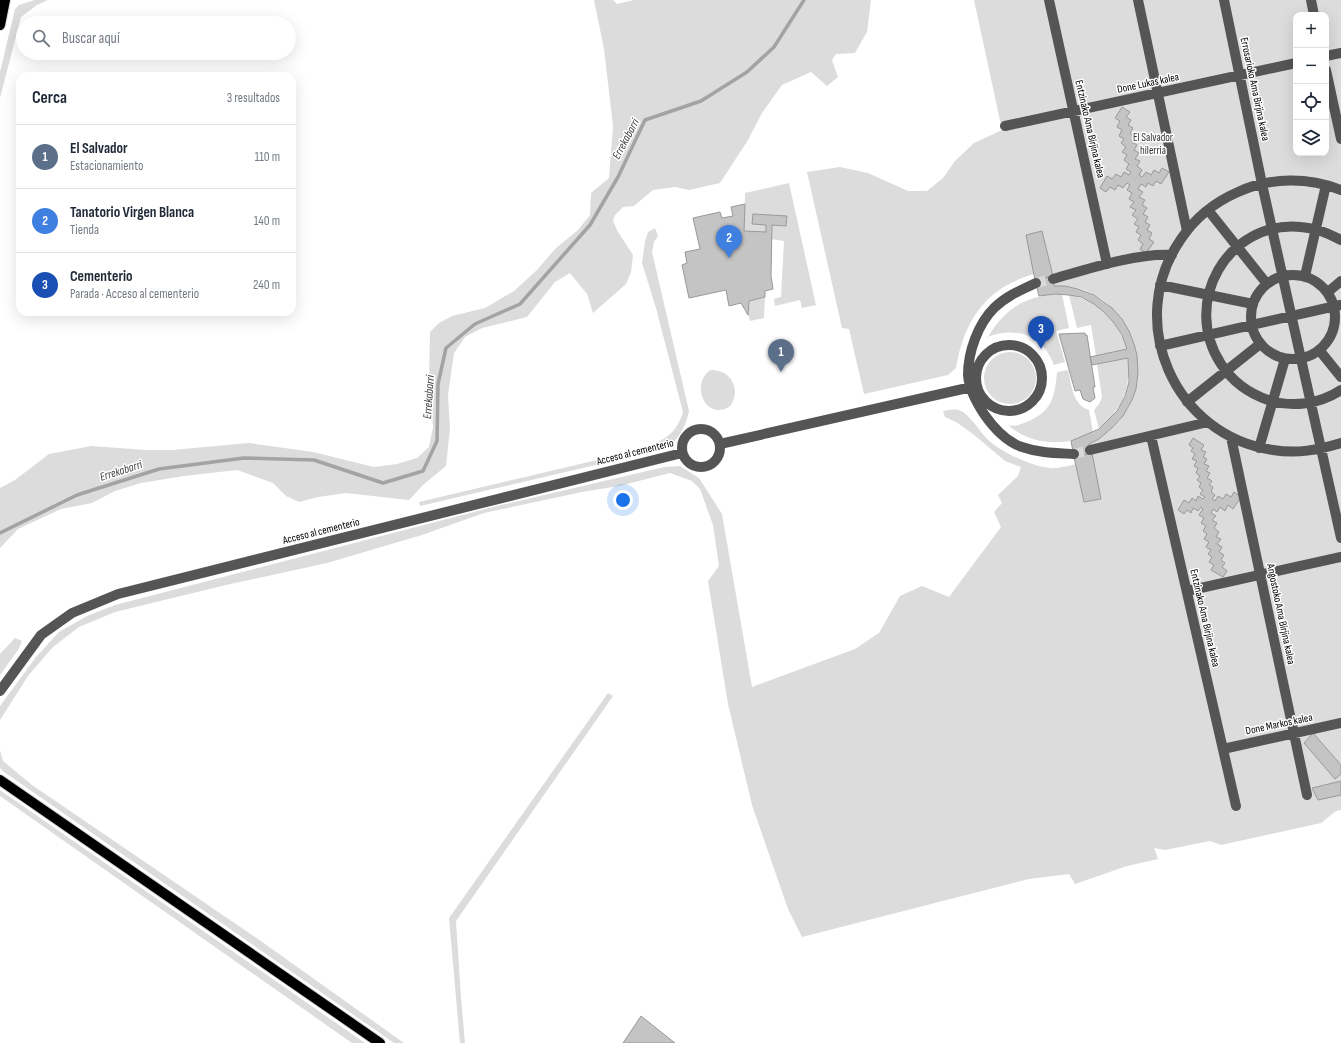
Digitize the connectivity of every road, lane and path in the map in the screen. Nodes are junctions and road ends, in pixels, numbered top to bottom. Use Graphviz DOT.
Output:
graph roads {
  1 [pos="5,0"];
  2 [pos="1049,0"];
  3 [pos="1138,0"];
  4 [pos="1224,0"];
  5 [pos="1311,0"];
  6 [pos="1313,12"];
  7 [pos="0,25"];
  8 [pos="1341,53"];
  9 [pos="1329,55"];
  10 [pos="1293,64"];
  11 [pos="1240,75"];
  12 [pos="1329,84"];
  13 [pos="1157,93"];
  14 [pos="1073,111"];
  15 [pos="1005,126"];
  16 [pos="1341,139"];
  17 [pos="1262,184"];
  18 [pos="1326,185"];
  19 [pos="1341,190"];
  20 [pos="1208,210"];
  21 [pos="1272,229"];
  22 [pos="1316,229"];
  23 [pos="1187,231"];
  24 [pos="1341,240"];
  25 [pos="1237,247"];
  26 [pos="1172,254"];
  27 [pos="1107,264"];
  28 [pos="1283,276"];
  29 [pos="1305,276"];
  30 [pos="1053,279"];
  31 [pos="1341,281"];
  32 [pos="1036,283"];
  33 [pos="1267,284"];
  34 [pos="1160,285"];
  35 [pos="1328,292"];
  36 [pos="1208,295"];
  37 [pos="1253,304"];
  38 [pos="1338,306"];
  39 [pos="1292,316"];
  40 [pos="1251,325"];
  41 [pos="1338,328"];
  42 [pos="1208,335"];
  43 [pos="1260,344"];
  44 [pos="1160,346"];
  45 [pos="1320,351"];
  46 [pos="1285,359"];
  47 [pos="1301,359"];
  48 [pos="1226,372"];
  49 [pos="1341,377"];
  50 [pos="973,387"];
  51 [pos="1341,390"];
  52 [pos="1272,401"];
  53 [pos="1188,402"];
  54 [pos="1311,402"];
  55 [pos="1208,422"];
  56 [pos="1151,436"];
  57 [pos="1231,437"];
  58 [pos="1341,443"];
  59 [pos="720,444"];
  60 [pos="1259,448"];
  61 [pos="1321,449"];
  62 [pos="1090,450"];
  63 [pos="682,453"];
  64 [pos="1074,454"];
  65 [pos="1341,538"];
  66 [pos="1341,557"];
  67 [pos="1260,575"];
  68 [pos="1187,591"];
  69 [pos="0,691"];
  70 [pos="1341,723"];
  71 [pos="1294,733"];
  72 [pos="1223,749"];
  73 [pos="0,780"];
  74 [pos="1307,795"];
  75 [pos="1236,806"];
  76 [pos="380,1043"];
  1 -- 7 [label="main road"];
  2 -- 14 [label="street, Entzinako Ama Birjina kalea"];
  3 -- 13 [label="street"];
  4 -- 11 [label="street, Errosarioko Ama Birjina kalea"];
  5 -- 6 [label="street"];
  8 -- 9 [label="street"];
  10 -- 11 [label="street, Done Lukas kalea"];
  11 -- 13 [label="street, Done Lukas kalea"];
  11 -- 17 [label="street, Errosarioko Ama Birjina kalea"];
  12 -- 16 [label="street"];
  13 -- 14 [label="street, Done Lukas kalea"];
  13 -- 23 [label="street"];
  14 -- 15 [label="street, Done Lukas kalea"];
  14 -- 27 [label="street, Entzinako Ama Birjina kalea"];
  17 -- 18 [label="street"];
  17 -- 20 [label="street"];
  17 -- 21 [label="street, Errosarioko Ama Birjina kalea"];
  18 -- 19 [label="street"];
  18 -- 22 [label="street"];
  20 -- 23 [label="street"];
  20 -- 25 [label="street"];
  21 -- 22 [label="street"];
  21 -- 25 [label="street"];
  21 -- 28 [label="street, Errosarioko Ama Birjina kalea"];
  22 -- 24 [label="street"];
  22 -- 29 [label="street"];
  23 -- 26 [label="street"];
  25 -- 33 [label="street"];
  25 -- 36 [label="street"];
  26 -- 27 [label="street"];
  26 -- 34 [label="street"];
  27 -- 30 [label="street"];
  28 -- 29 [label="street"];
  28 -- 33 [label="street"];
  28 -- 39 [label="street, Errosarioko Ama Birjina kalea"];
  29 -- 35 [label="street"];
  31 -- 35 [label="street"];
  32 -- 50 [label="street"];
  33 -- 37 [label="street"];
  34 -- 36 [label="street"];
  34 -- 44 [label="street"];
  35 -- 38 [label="street"];
  36 -- 37 [label="street"];
  36 -- 42 [label="street"];
  37 -- 40 [label="street"];
  38 -- 39 [label="street"];
  38 -- 41 [label="street"];
  39 -- 40 [label="street"];
  39 -- 47 [label="street, Errosarioko Ama Birjina kalea"];
  40 -- 42 [label="street"];
  40 -- 43 [label="street"];
  41 -- 45 [label="street"];
  42 -- 44 [label="street"];
  42 -- 48 [label="street"];
  43 -- 46 [label="street"];
  43 -- 48 [label="street"];
  44 -- 53 [label="street"];
  45 -- 47 [label="street"];
  45 -- 49 [label="street"];
  46 -- 47 [label="street"];
  46 -- 52 [label="street"];
  47 -- 54 [label="street, Errosarioko Ama Birjina kalea"];
  48 -- 52 [label="street"];
  48 -- 53 [label="street"];
  50 -- 50 [label="street"];
  50 -- 59 [label="street"];
  50 -- 64 [label="street"];
  51 -- 54 [label="street"];
  52 -- 54 [label="street"];
  52 -- 60 [label="street"];
  53 -- 55 [label="street"];
  54 -- 61 [label="street, Errosarioko Ama Birjina kalea"];
  55 -- 56 [label="street"];
  55 -- 57 [label="street"];
  56 -- 62 [label="street"];
  56 -- 68 [label="street, Entzinako Ama Birjina kalea"];
  57 -- 60 [label="street"];
  57 -- 67 [label="street, Angostoko Ama Birjina kalea"];
  58 -- 61 [label="street"];
  59 -- 63 [label="street"];
  59 -- 63 [label="street"];
  60 -- 61 [label="street"];
  61 -- 65 [label="street"];
  63 -- 69 [label="street, Acceso al cementerio"];
  66 -- 67 [label="street"];
  67 -- 68 [label="street"];
  67 -- 71 [label="street, Angostoko Ama Birjina kalea"];
  68 -- 72 [label="street, Entzinako Ama Birjina kalea"];
  70 -- 71 [label="street, Done Markos kalea"];
  71 -- 72 [label="street, Done Markos kalea"];
  71 -- 74 [label="street, Angostoko Ama Birjina kalea"];
  72 -- 75 [label="street, Entzinako Ama Birjina kalea"];
  73 -- 76 [label="main road"];
}
